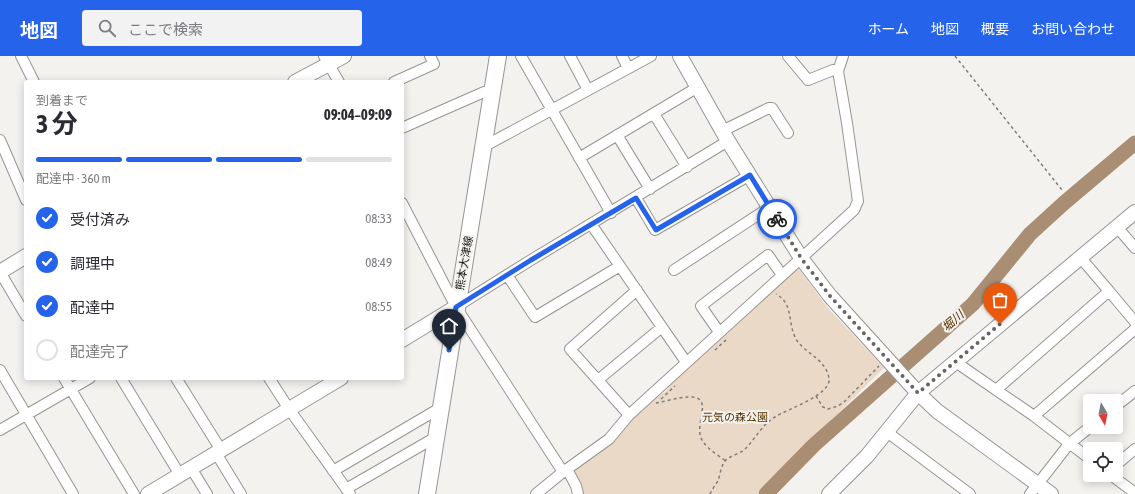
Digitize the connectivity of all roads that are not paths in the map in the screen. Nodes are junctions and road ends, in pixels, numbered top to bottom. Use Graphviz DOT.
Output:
graph roads {
  1 [pos="21,56"];
  2 [pos="344,56"];
  3 [pos="430,56"];
  4 [pos="498,56"];
  5 [pos="521,56"];
  6 [pos="570,56"];
  7 [pos="622,56"];
  8 [pos="650,56"];
  9 [pos="680,56"];
  10 [pos="788,56"];
  11 [pos="842,56"];
  12 [pos="327,60"];
  13 [pos="628,68"];
  14 [pos="838,71"];
  15 [pos="33,80"];
  16 [pos="298,80"];
  17 [pos="338,80"];
  18 [pos="398,80"];
  19 [pos="698,87"];
  20 [pos="588,90"];
  21 [pos="492,92"];
  22 [pos="551,110"];
  23 [pos="654,114"];
  24 [pos="404,127"];
  25 [pos="788,133"];
  26 [pos="617,135"];
  27 [pos="725,136"];
  28 [pos="0,140"];
  29 [pos="483,147"];
  30 [pos="579,158"];
  31 [pos="687,167"];
  32 [pos="750,175"];
  33 [pos="650,189"];
  34 [pos="24,195"];
  35 [pos="636,198"];
  36 [pos="404,207"];
  37 [pos="770,207"];
  38 [pos="1135,212"];
  39 [pos="611,213"];
  40 [pos="591,224"];
  41 [pos="1117,227"];
  42 [pos="1135,248"];
  43 [pos="24,257"];
  44 [pos="1080,257"];
  45 [pos="801,258"];
  46 [pos="620,266"];
  47 [pos="674,270"];
  48 [pos="0,272"];
  49 [pos="507,275"];
  50 [pos="782,275"];
  51 [pos="637,290"];
  52 [pos="1109,291"];
  53 [pos="456,307"];
  54 [pos="24,313"];
  55 [pos="1135,322"];
  56 [pos="662,327"];
  57 [pos="1135,329"];
  58 [pos="719,332"];
  59 [pos="404,339"];
  60 [pos="954,361"];
  61 [pos="686,362"];
  62 [pos="0,370"];
  63 [pos="65,380"];
  64 [pos="86,380"];
  65 [pos="121,380"];
  66 [pos="177,380"];
  67 [pos="270,380"];
  68 [pos="338,380"];
  69 [pos="598,380"];
  70 [pos="70,389"];
  71 [pos="996,390"];
  72 [pos="1135,391"];
  73 [pos="918,393"];
  74 [pos="1123,400"];
  75 [pos="440,408"];
  76 [pos="289,409"];
  77 [pos="27,414"];
  78 [pos="629,414"];
  79 [pos="1034,416"];
  80 [pos="0,430"];
  81 [pos="887,432"];
  82 [pos="1083,433"];
  83 [pos="436,437"];
  84 [pos="1069,444"];
  85 [pos="1135,449"];
  86 [pos="219,452"];
  87 [pos="1083,454"];
  88 [pos="1123,459"];
  89 [pos="565,470"];
  90 [pos="186,471"];
  91 [pos="333,471"];
  92 [pos="1120,482"];
  93 [pos="1034,489"];
  94 [pos="348,492"];
  95 [pos="968,493"];
  96 [pos="1135,493"];
  97 [pos="73,494"];
  98 [pos="134,494"];
  99 [pos="148,494"];
  100 [pos="207,494"];
  101 [pos="241,494"];
  102 [pos="427,494"];
  103 [pos="536,494"];
  104 [pos="578,494"];
  105 [pos="829,494"];
  106 [pos="1051,494"];
  1 -- 15 [label="street"];
  2 -- 12 [label="street"];
  3 -- 18 [label="street"];
  4 -- 21 [label="main road, 熊本大津線"];
  5 -- 22 [label="street"];
  6 -- 20 [label="street"];
  7 -- 13 [label="street"];
  8 -- 13 [label="street"];
  9 -- 19 [label="street"];
  10 -- 14 [label="street"];
  11 -- 14 [label="street"];
  12 -- 16 [label="street"];
  12 -- 17 [label="street"];
  13 -- 20 [label="street"];
  14 -- 45 [label="street"];
  19 -- 23 [label="street"];
  19 -- 27 [label="street"];
  20 -- 22 [label="street"];
  21 -- 24 [label="street"];
  21 -- 29 [label="main road, 熊本大津線"];
  22 -- 29 [label="street"];
  22 -- 30 [label="street"];
  23 -- 26 [label="street"];
  23 -- 31 [label="street"];
  25 -- 27 [label="street"];
  26 -- 30 [label="street"];
  26 -- 33 [label="street"];
  27 -- 31 [label="street"];
  27 -- 32 [label="street"];
  28 -- 34 [label="street"];
  29 -- 53 [label="main road, 熊本大津線"];
  30 -- 39 [label="street"];
  31 -- 33 [label="street"];
  32 -- 35 [label="street"];
  32 -- 37 [label="street"];
  33 -- 35 [label="street"];
  35 -- 39 [label="street"];
  36 -- 53 [label="street"];
  37 -- 45 [label="street"];
  37 -- 47 [label="street"];
  38 -- 41 [label="street"];
  39 -- 40 [label="street"];
  40 -- 46 [label="street"];
  40 -- 49 [label="street"];
  41 -- 42 [label="street"];
  41 -- 44 [label="street"];
  43 -- 48 [label="street"];
  44 -- 52 [label="street"];
  44 -- 60 [label="street"];
  45 -- 50 [label="street"];
  45 -- 73 [label="street"];
  46 -- 49 [label="street"];
  46 -- 51 [label="street"];
  48 -- 54 [label="street"];
  49 -- 53 [label="street"];
  50 -- 58 [label="street"];
  50 -- 58 [label="street"];
  51 -- 56 [label="street"];
  51 -- 69 [label="street"];
  52 -- 55 [label="street"];
  52 -- 71 [label="street"];
  53 -- 59 [label="street"];
  53 -- 75 [label="main road, 熊本大津線"];
  53 -- 89 [label="street"];
  56 -- 61 [label="street"];
  56 -- 69 [label="street"];
  57 -- 79 [label="street"];
  58 -- 61 [label="street"];
  60 -- 71 [label="street"];
  60 -- 73 [label="street"];
  61 -- 78 [label="street"];
  62 -- 77 [label="street"];
  63 -- 70 [label="street"];
  64 -- 70 [label="street"];
  65 -- 90 [label="street"];
  66 -- 86 [label="street"];
  67 -- 76 [label="street"];
  68 -- 76 [label="street"];
  69 -- 78 [label="street"];
  70 -- 77 [label="street"];
  70 -- 98 [label="street"];
  71 -- 79 [label="street"];
  72 -- 74 [label="street"];
  73 -- 81 [label="street"];
  73 -- 93 [label="street"];
  75 -- 83 [label="main road, 熊本大津線"];
  75 -- 91 [label="street"];
  76 -- 86 [label="street"];
  76 -- 91 [label="street"];
  77 -- 80 [label="street"];
  77 -- 97 [label="street"];
  78 -- 89 [label="street"];
  79 -- 84 [label="street"];
  81 -- 95 [label="street"];
  81 -- 105 [label="street"];
  82 -- 84 [label="street"];
  83 -- 94 [label="street"];
  83 -- 102 [label="main road, 熊本大津線"];
  84 -- 87 [label="street"];
  84 -- 93 [label="street"];
  85 -- 88 [label="street"];
  86 -- 90 [label="street"];
  86 -- 101 [label="street"];
  89 -- 103 [label="street"];
  89 -- 104 [label="street"];
  90 -- 99 [label="street"];
  90 -- 100 [label="street"];
  91 -- 94 [label="street"];
  92 -- 96 [label="street"];
  93 -- 106 [label="street"];
}
